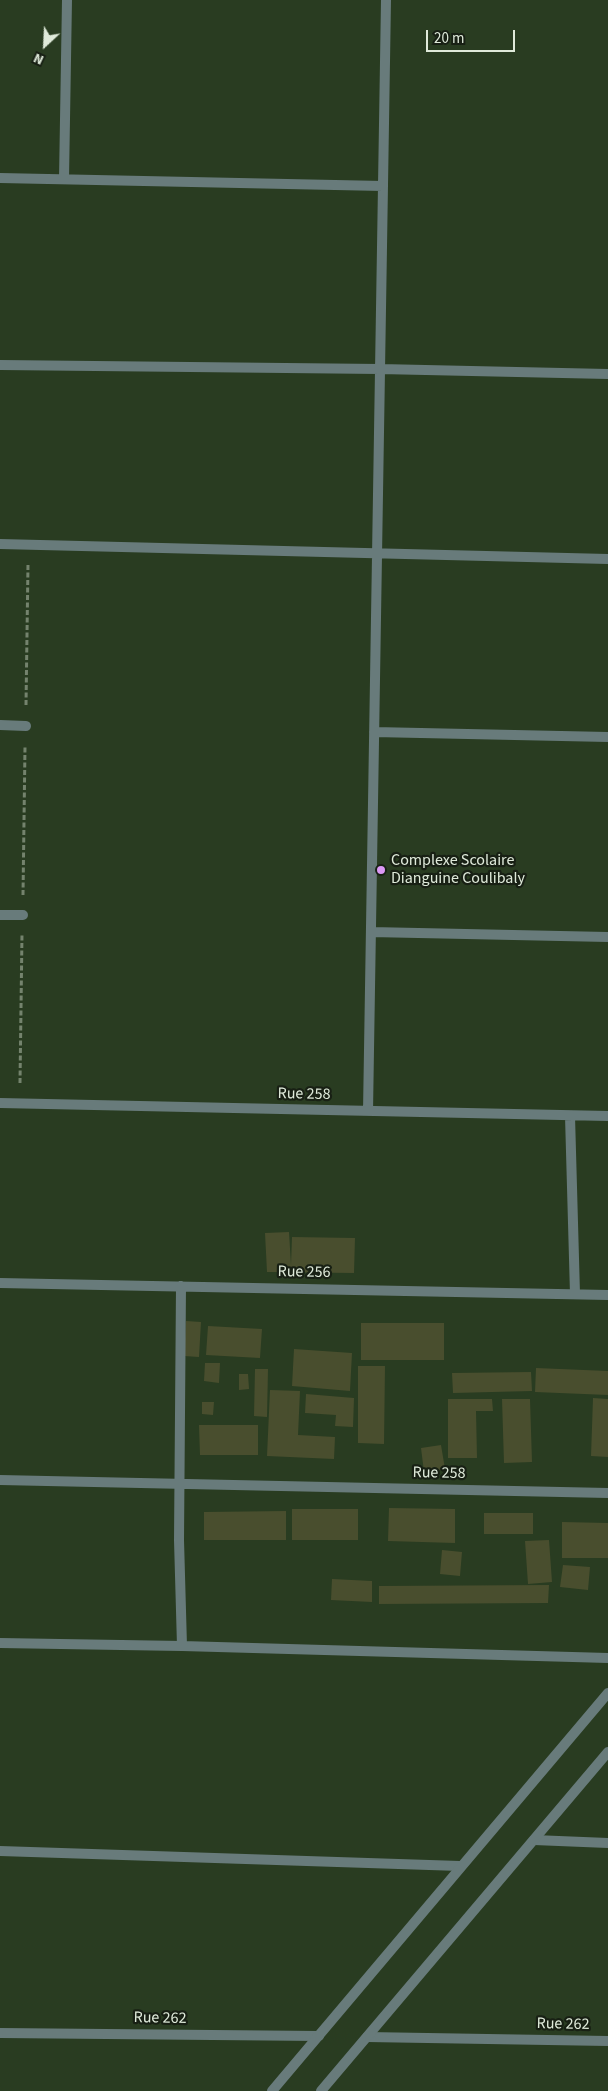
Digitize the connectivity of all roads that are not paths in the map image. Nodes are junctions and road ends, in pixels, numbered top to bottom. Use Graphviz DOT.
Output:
graph roads {
  1 [pos="67,0"];
  2 [pos="386,0"];
  3 [pos="0,178"];
  4 [pos="64,179"];
  5 [pos="383,186"];
  6 [pos="0,365"];
  7 [pos="380,369"];
  8 [pos="608,374"];
  9 [pos="0,544"];
  10 [pos="377,553"];
  11 [pos="608,559"];
  12 [pos="0,725"];
  13 [pos="26,726"];
  14 [pos="374,732"];
  15 [pos="608,737"];
  16 [pos="0,915"];
  17 [pos="23,915"];
  18 [pos="371,932"];
  19 [pos="608,937"];
  20 [pos="0,1103"];
  21 [pos="368,1111"];
  22 [pos="570,1116"];
  23 [pos="608,1116"];
  24 [pos="0,1283"];
  25 [pos="181,1286"];
  26 [pos="575,1294"];
  27 [pos="608,1295"];
  28 [pos="0,1480"];
  29 [pos="181,1484"];
  30 [pos="608,1493"];
  31 [pos="0,1643"];
  32 [pos="182,1646"];
  33 [pos="608,1658"];
  34 [pos="608,1693"];
  35 [pos="608,1752"];
  36 [pos="534,1840"];
  37 [pos="608,1842"];
  38 [pos="0,1851"];
  39 [pos="460,1866"];
  40 [pos="0,2033"];
  41 [pos="319,2036"];
  42 [pos="367,2037"];
  43 [pos="608,2041"];
  44 [pos="272,2091"];
  45 [pos="321,2091"];
  1 -- 4 [label="street"];
  2 -- 5 [label="street"];
  3 -- 4 [label="street"];
  4 -- 5 [label="street"];
  5 -- 7 [label="street"];
  6 -- 7 [label="street"];
  7 -- 8 [label="street"];
  7 -- 10 [label="street"];
  9 -- 10 [label="street"];
  10 -- 11 [label="street"];
  10 -- 14 [label="street"];
  12 -- 13 [label="street"];
  14 -- 15 [label="street"];
  14 -- 18 [label="street"];
  16 -- 17 [label="street"];
  18 -- 19 [label="street"];
  18 -- 21 [label="street"];
  20 -- 21 [label="street, Rue 258"];
  21 -- 22 [label="street, Rue 258"];
  22 -- 23 [label="street, Rue 258"];
  22 -- 26 [label="street"];
  24 -- 25 [label="street, Rue 256"];
  25 -- 26 [label="street, Rue 256"];
  25 -- 29 [label="street"];
  26 -- 27 [label="street, Rue 256"];
  28 -- 29 [label="street, Rue 258"];
  29 -- 30 [label="street, Rue 258"];
  29 -- 32 [label="street"];
  31 -- 32 [label="street"];
  32 -- 33 [label="street"];
  34 -- 39 [label="street"];
  35 -- 36 [label="street"];
  36 -- 37 [label="street"];
  36 -- 42 [label="street"];
  38 -- 39 [label="street"];
  39 -- 41 [label="street"];
  40 -- 41 [label="street, Rue 262"];
  41 -- 44 [label="street"];
  42 -- 43 [label="street, Rue 262"];
  42 -- 45 [label="street"];
}
